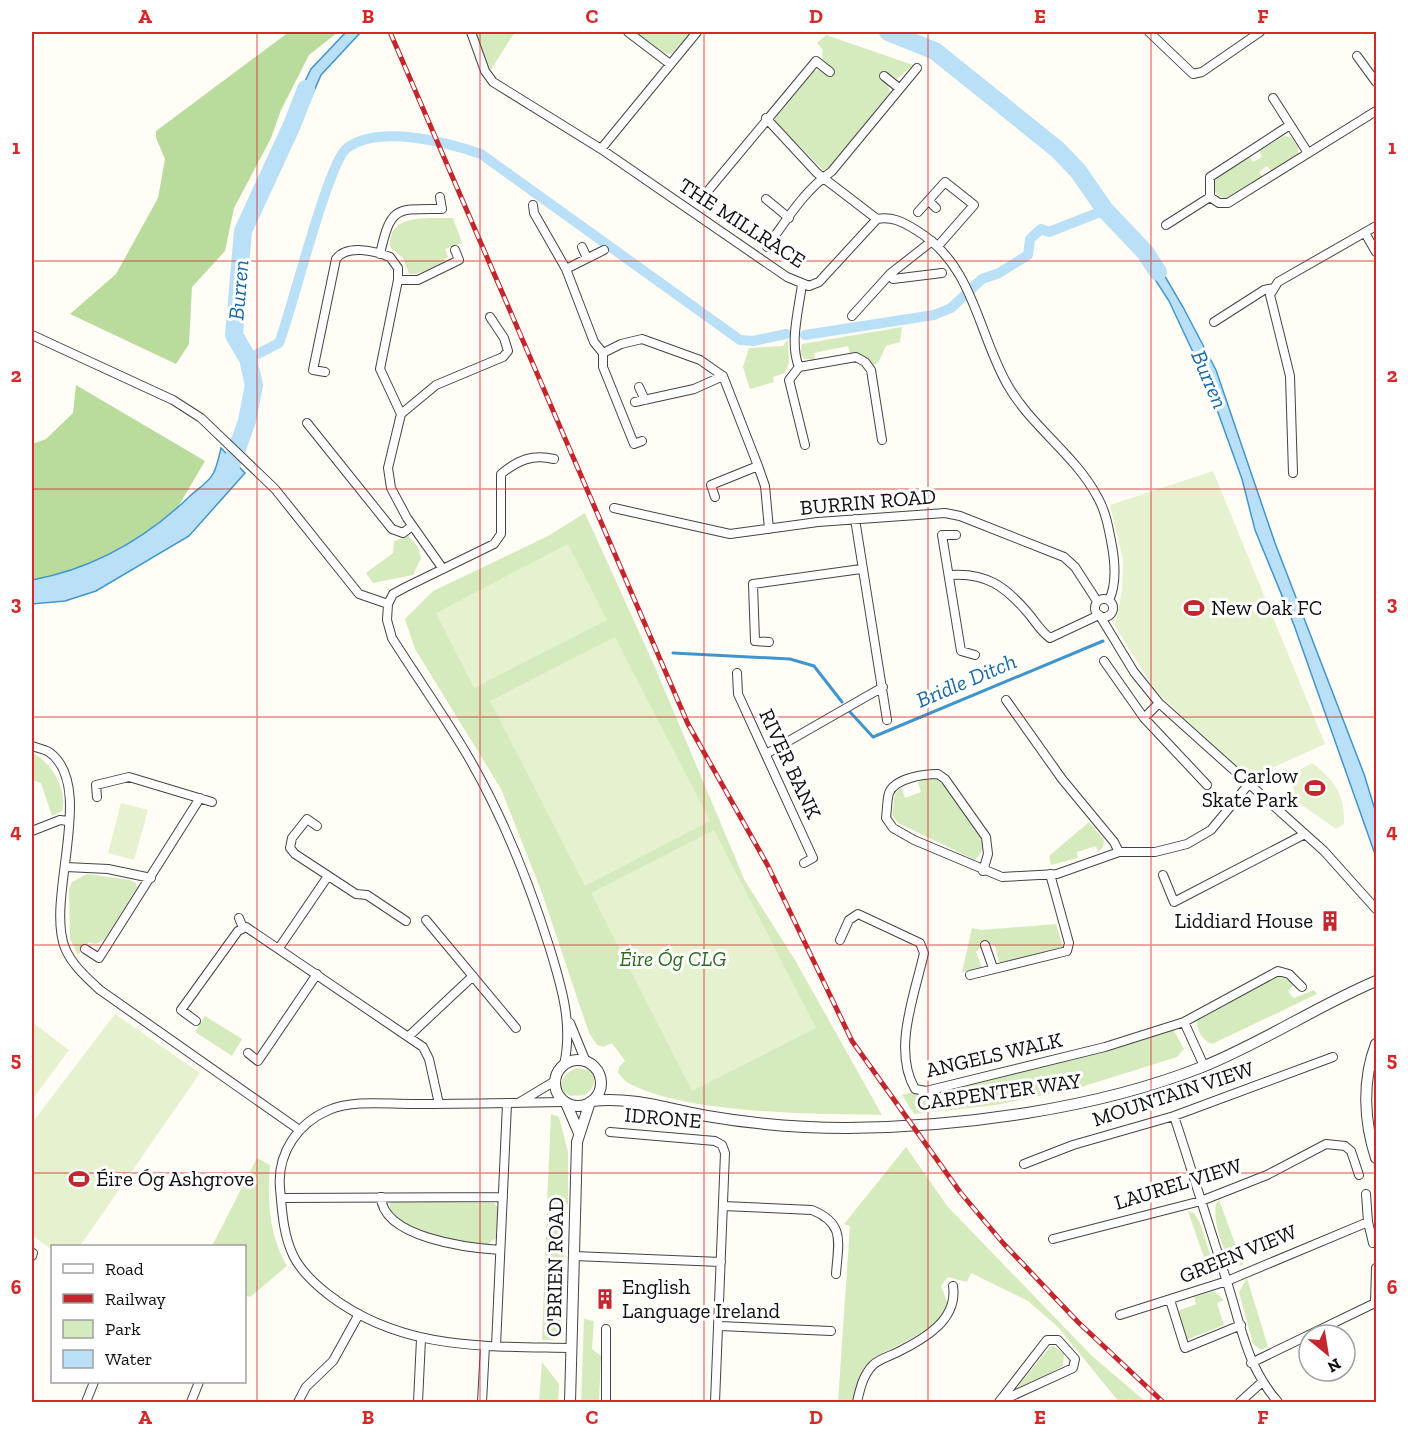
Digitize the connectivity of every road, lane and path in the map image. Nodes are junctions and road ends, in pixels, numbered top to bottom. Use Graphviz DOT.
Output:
graph roads {
  1 [pos="471,32"];
  2 [pos="628,32"];
  3 [pos="697,32"];
  4 [pos="1149,32"];
  5 [pos="1254,33"];
  6 [pos="1357,56"];
  7 [pos="670,64"];
  8 [pos="917,68"];
  9 [pos="830,72"];
  10 [pos="884,76"];
  11 [pos="1377,82"];
  12 [pos="899,88"];
  13 [pos="1273,98"];
  14 [pos="1377,111"];
  15 [pos="766,118"];
  16 [pos="1290,125"];
  17 [pos="601,149"];
  18 [pos="1308,153"];
  19 [pos="823,178"];
  20 [pos="440,197"];
  21 [pos="1210,197"];
  22 [pos="702,198"];
  23 [pos="766,199"];
  24 [pos="929,201"];
  25 [pos="533,205"];
  26 [pos="936,207"];
  27 [pos="918,212"];
  28 [pos="789,218"];
  29 [pos="877,219"];
  30 [pos="1166,225"];
  31 [pos="1377,226"];
  32 [pos="1365,233"];
  33 [pos="935,244"];
  34 [pos="582,247"];
  35 [pos="766,247"];
  36 [pos="455,250"];
  37 [pos="604,250"];
  38 [pos="1377,252"];
  39 [pos="380,254"];
  40 [pos="587,258"];
  41 [pos="566,269"];
  42 [pos="942,273"];
  43 [pos="890,274"];
  44 [pos="398,280"];
  45 [pos="802,284"];
  46 [pos="1274,288"];
  47 [pos="852,316"];
  48 [pos="490,317"];
  49 [pos="1214,322"];
  50 [pos="32,335"];
  51 [pos="603,353"];
  52 [pos="799,367"];
  53 [pos="325,372"];
  54 [pos="723,376"];
  55 [pos="639,387"];
  56 [pos="645,400"];
  57 [pos="634,402"];
  58 [pos="401,414"];
  59 [pos="307,423"];
  60 [pos="882,440"];
  61 [pos="642,441"];
  62 [pos="805,445"];
  63 [pos="554,459"];
  64 [pos="758,466"];
  65 [pos="1293,473"];
  66 [pos="715,497"];
  67 [pos="615,508"];
  68 [pos="855,519"];
  69 [pos="412,526"];
  70 [pos="769,529"];
  71 [pos="956,535"];
  72 [pos="443,569"];
  73 [pos="861,569"];
  74 [pos="950,575"];
  75 [pos="1109,600"];
  76 [pos="1097,601"];
  77 [pos="388,604"];
  78 [pos="1096,615"];
  79 [pos="1110,615"];
  80 [pos="1111,634"];
  81 [pos="769,642"];
  82 [pos="975,655"];
  83 [pos="1104,661"];
  84 [pos="737,673"];
  85 [pos="883,687"];
  86 [pos="1006,700"];
  87 [pos="1159,704"];
  88 [pos="1144,718"];
  89 [pos="887,720"];
  90 [pos="32,746"];
  91 [pos="766,754"];
  92 [pos="1207,785"];
  93 [pos="1248,785"];
  94 [pos="97,797"];
  95 [pos="200,798"];
  96 [pos="212,802"];
  97 [pos="68,820"];
  98 [pos="317,826"];
  99 [pos="32,831"];
  100 [pos="1305,834"];
  101 [pos="1119,852"];
  102 [pos="804,863"];
  103 [pos="66,867"];
  104 [pos="983,871"];
  105 [pos="1050,874"];
  106 [pos="1163,875"];
  107 [pos="328,876"];
  108 [pos="151,878"];
  109 [pos="1377,909"];
  110 [pos="239,918"];
  111 [pos="426,920"];
  112 [pos="406,921"];
  113 [pos="243,928"];
  114 [pos="840,940"];
  115 [pos="985,945"];
  116 [pos="279,948"];
  117 [pos="85,949"];
  118 [pos="993,968"];
  119 [pos="1377,973"];
  120 [pos="318,974"];
  121 [pos="970,975"];
  122 [pos="473,976"];
  123 [pos="1377,981"];
  124 [pos="1363,986"];
  125 [pos="1302,987"];
  126 [pos="568,1017"];
  127 [pos="196,1020"];
  128 [pos="1184,1022"];
  129 [pos="516,1028"];
  130 [pos="410,1036"];
  131 [pos="1377,1044"];
  132 [pos="248,1053"];
  133 [pos="1333,1057"];
  134 [pos="586,1062"];
  135 [pos="564,1065"];
  136 [pos="1204,1066"];
  137 [pos="600,1076"];
  138 [pos="555,1081"];
  139 [pos="620,1099"];
  140 [pos="520,1102"];
  141 [pos="566,1102"];
  142 [pos="591,1102"];
  143 [pos="439,1104"];
  144 [pos="507,1104"];
  145 [pos="1174,1116"];
  146 [pos="298,1129"];
  147 [pos="610,1132"];
  148 [pos="579,1133"];
  149 [pos="1377,1158"];
  150 [pos="1024,1164"];
  151 [pos="1359,1175"];
  152 [pos="1366,1194"];
  153 [pos="381,1197"];
  154 [pos="503,1197"];
  155 [pos="281,1198"];
  156 [pos="1201,1201"];
  157 [pos="723,1206"];
  158 [pos="1368,1222"];
  159 [pos="1053,1239"];
  160 [pos="1373,1243"];
  161 [pos="500,1250"];
  162 [pos="574,1256"];
  163 [pos="721,1262"];
  164 [pos="1376,1268"];
  165 [pos="836,1274"];
  166 [pos="1227,1281"];
  167 [pos="953,1286"];
  168 [pos="1170,1300"];
  169 [pos="359,1314"];
  170 [pos="1120,1315"];
  171 [pos="1241,1324"];
  172 [pos="720,1326"];
  173 [pos="606,1329"];
  174 [pos="831,1330"];
  175 [pos="421,1339"];
  176 [pos="485,1346"];
  177 [pos="496,1346"];
  178 [pos="572,1348"];
  179 [pos="1251,1363"];
  180 [pos="94,1383"];
  181 [pos="199,1383"];
  182 [pos="1261,1383"];
  183 [pos="86,1402"];
  184 [pos="191,1402"];
  185 [pos="298,1402"];
  186 [pos="418,1402"];
  187 [pos="482,1402"];
  188 [pos="570,1402"];
  189 [pos="606,1402"];
  190 [pos="715,1402"];
  191 [pos="857,1402"];
  192 [pos="999,1402"];
  193 [pos="1240,1402"];
  194 [pos="1278,1402"];
  1 -- 17 [label="street, THE MILLRACE"];
  2 -- 7 [label="street"];
  3 -- 7 [label="street"];
  4 -- 5 [label="street"];
  6 -- 11 [label="street"];
  7 -- 17 [label="street"];
  8 -- 12 [label="street"];
  9 -- 15 [label="street"];
  10 -- 12 [label="street"];
  12 -- 19 [label="street"];
  13 -- 16 [label="street"];
  14 -- 18 [label="street"];
  15 -- 19 [label="street"];
  15 -- 22 [label="street"];
  16 -- 18 [label="street"];
  16 -- 21 [label="street"];
  17 -- 45 [label="street, THE MILLRACE"];
  18 -- 21 [label="street"];
  19 -- 28 [label="street"];
  19 -- 29 [label="street"];
  20 -- 39 [label="street"];
  21 -- 30 [label="street"];
  23 -- 28 [label="street"];
  24 -- 26 [label="street"];
  24 -- 27 [label="street"];
  24 -- 33 [label="street"];
  25 -- 41 [label="street"];
  28 -- 35 [label="street"];
  29 -- 33 [label="street"];
  29 -- 45 [label="street, THE MILLRACE"];
  31 -- 32 [label="street"];
  32 -- 38 [label="street"];
  32 -- 46 [label="street"];
  33 -- 43 [label="street"];
  33 -- 75 [label="street"];
  34 -- 40 [label="street"];
  36 -- 44 [label="street"];
  37 -- 40 [label="street"];
  39 -- 44 [label="street"];
  39 -- 53 [label="street"];
  40 -- 41 [label="street"];
  41 -- 51 [label="street"];
  42 -- 43 [label="street"];
  43 -- 47 [label="street"];
  44 -- 58 [label="street"];
  45 -- 52 [label="street"];
  46 -- 49 [label="street"];
  46 -- 65 [label="street"];
  48 -- 58 [label="street"];
  50 -- 77 [label="street"];
  51 -- 54 [label="street"];
  51 -- 61 [label="street"];
  52 -- 60 [label="street"];
  52 -- 62 [label="street"];
  54 -- 56 [label="street"];
  54 -- 64 [label="street"];
  55 -- 56 [label="street"];
  56 -- 57 [label="street"];
  58 -- 69 [label="street"];
  59 -- 69 [label="street"];
  63 -- 72 [label="street"];
  64 -- 66 [label="street"];
  64 -- 70 [label="street"];
  67 -- 70 [label="street, BURRIN ROAD"];
  68 -- 70 [label="street, BURRIN ROAD"];
  68 -- 73 [label="street"];
  68 -- 76 [label="street, BURRIN ROAD"];
  69 -- 72 [label="street"];
  71 -- 74 [label="street"];
  72 -- 77 [label="street"];
  73 -- 81 [label="street"];
  73 -- 85 [label="street"];
  74 -- 78 [label="street"];
  74 -- 82 [label="street"];
  75 -- 76 [label="street"];
  75 -- 79 [label="street"];
  76 -- 78 [label="street"];
  77 -- 126 [label="street"];
  78 -- 79 [label="street"];
  78 -- 80 [label="street"];
  79 -- 80 [label="street"];
  80 -- 87 [label="street"];
  83 -- 88 [label="street"];
  84 -- 91 [label="street, RIVER BANK"];
  85 -- 89 [label="street"];
  85 -- 91 [label="street"];
  86 -- 101 [label="street"];
  87 -- 88 [label="street"];
  87 -- 93 [label="street"];
  88 -- 92 [label="street"];
  90 -- 97 [label="street"];
  91 -- 102 [label="street, RIVER BANK"];
  93 -- 100 [label="street"];
  93 -- 101 [label="street"];
  94 -- 95 [label="street"];
  95 -- 96 [label="street"];
  95 -- 108 [label="street"];
  97 -- 99 [label="street"];
  97 -- 103 [label="street"];
  98 -- 107 [label="street"];
  100 -- 106 [label="street"];
  100 -- 109 [label="street"];
  101 -- 105 [label="street"];
  103 -- 108 [label="street"];
  103 -- 146 [label="street"];
  104 -- 104 [label="street"];
  104 -- 105 [label="street"];
  105 -- 118 [label="street"];
  107 -- 112 [label="street"];
  107 -- 116 [label="street"];
  108 -- 117 [label="street"];
  110 -- 113 [label="street"];
  111 -- 122 [label="street"];
  113 -- 116 [label="street"];
  113 -- 127 [label="street"];
  114 -- 128 [label="street, ANGELS WALK"];
  115 -- 118 [label="street"];
  116 -- 120 [label="street"];
  118 -- 121 [label="street"];
  119 -- 124 [label="street, CARPENTER WAY"];
  120 -- 130 [label="street"];
  120 -- 132 [label="street"];
  122 -- 129 [label="street"];
  122 -- 130 [label="street"];
  123 -- 124 [label="street, CARPENTER WAY"];
  124 -- 136 [label="street, CARPENTER WAY"];
  125 -- 128 [label="street, ANGELS WALK"];
  126 -- 134 [label="street"];
  126 -- 135 [label="street"];
  128 -- 136 [label="street"];
  130 -- 143 [label="street"];
  131 -- 149 [label="street"];
  133 -- 145 [label="street, MOUNTAIN VIEW"];
  134 -- 135 [label="street"];
  134 -- 137 [label="street"];
  135 -- 138 [label="street"];
  136 -- 139 [label="street, CARPENTER WAY"];
  137 -- 139 [label="street"];
  137 -- 142 [label="street"];
  138 -- 140 [label="street"];
  138 -- 141 [label="street"];
  139 -- 142 [label="street, CARPENTER WAY"];
  140 -- 141 [label="street"];
  140 -- 144 [label="street"];
  141 -- 142 [label="street"];
  141 -- 148 [label="street, O'BRIEN ROAD"];
  142 -- 148 [label="street, O'BRIEN ROAD"];
  143 -- 144 [label="street"];
  143 -- 146 [label="street"];
  144 -- 154 [label="street"];
  145 -- 150 [label="street, MOUNTAIN VIEW"];
  145 -- 156 [label="street"];
  146 -- 155 [label="street"];
  147 -- 157 [label="street, IDRONE"];
  148 -- 162 [label="street, O'BRIEN ROAD"];
  151 -- 156 [label="street, LAUREL VIEW"];
  152 -- 158 [label="street"];
  153 -- 154 [label="street"];
  153 -- 155 [label="street"];
  153 -- 161 [label="street"];
  154 -- 161 [label="street"];
  155 -- 169 [label="street"];
  156 -- 159 [label="street, LAUREL VIEW"];
  156 -- 166 [label="street"];
  157 -- 163 [label="street, IDRONE"];
  157 -- 165 [label="street"];
  158 -- 160 [label="street"];
  158 -- 166 [label="street, GREEN VIEW"];
  161 -- 177 [label="street"];
  162 -- 163 [label="street"];
  162 -- 178 [label="street, O'BRIEN ROAD"];
  163 -- 172 [label="street, IDRONE"];
  164 -- 179 [label="street"];
  166 -- 168 [label="street, GREEN VIEW"];
  166 -- 171 [label="street"];
  167 -- 191 [label="street"];
  168 -- 170 [label="street, GREEN VIEW"];
  168 -- 171 [label="street"];
  169 -- 175 [label="street"];
  169 -- 185 [label="street"];
  171 -- 179 [label="street"];
  172 -- 174 [label="street"];
  172 -- 190 [label="street, IDRONE"];
  173 -- 189 [label="street"];
  175 -- 176 [label="street"];
  175 -- 186 [label="street"];
  176 -- 177 [label="street"];
  176 -- 187 [label="street"];
  177 -- 178 [label="street"];
  178 -- 188 [label="street, O'BRIEN ROAD"];
  179 -- 182 [label="street"];
  180 -- 183 [label="street"];
  181 -- 184 [label="street"];
  182 -- 193 [label="street"];
  182 -- 194 [label="street"];
  192 -- 192 [label="street"];
}
